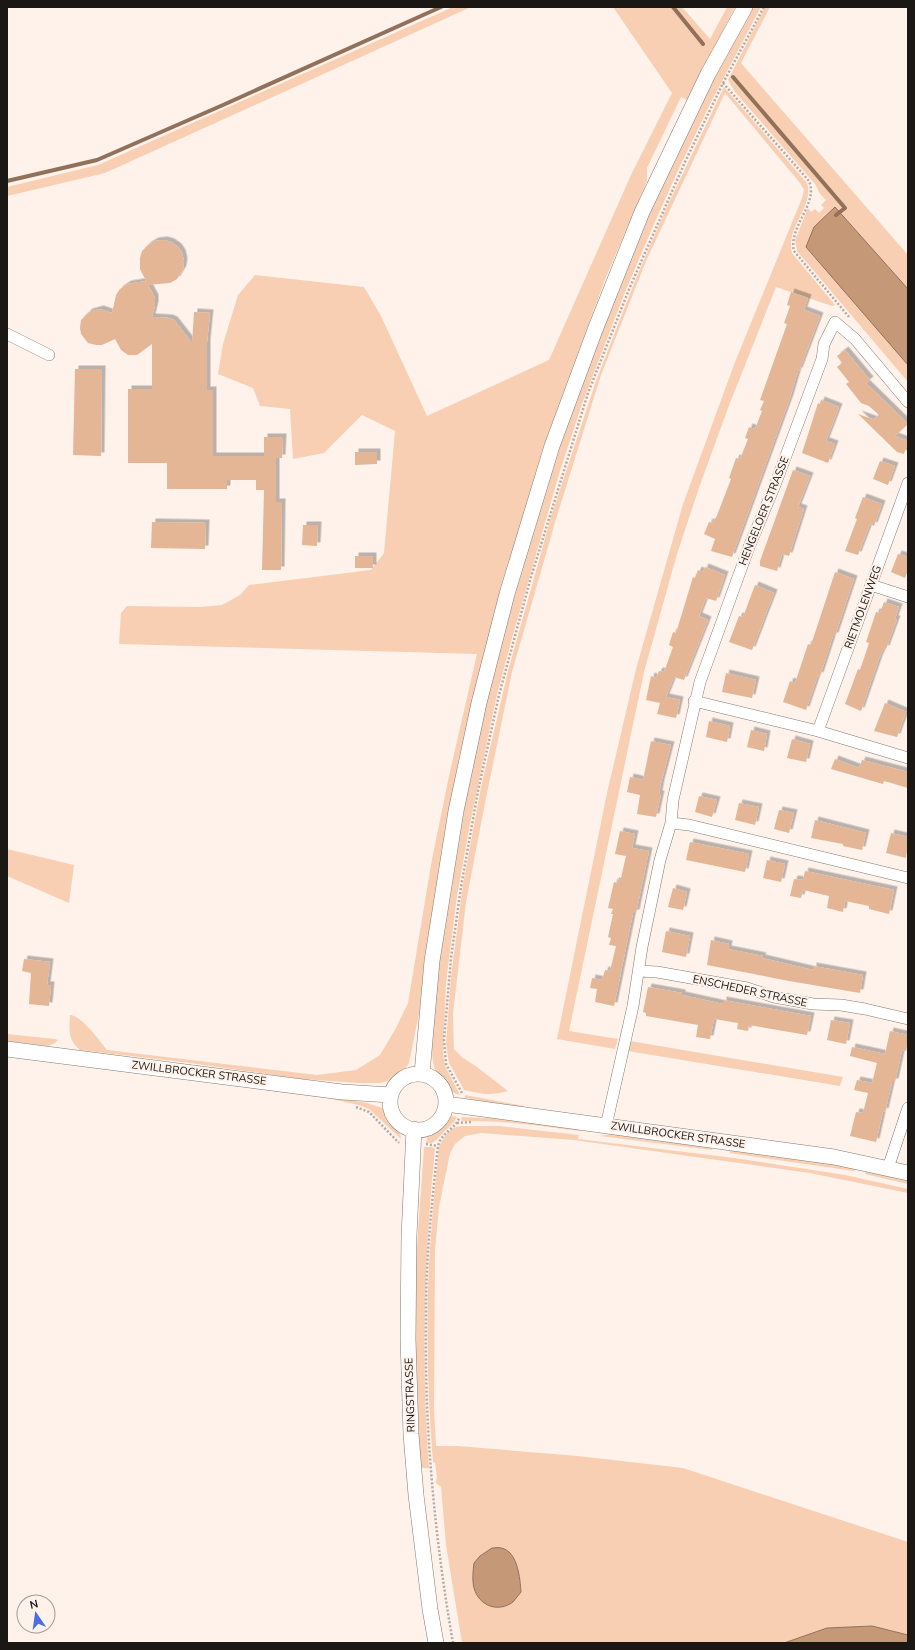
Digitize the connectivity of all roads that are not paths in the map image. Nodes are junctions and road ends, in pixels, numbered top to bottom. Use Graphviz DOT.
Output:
graph roads {
  1 [pos="744,7"];
  2 [pos="7,334"];
  3 [pos="49,355"];
  4 [pos="908,402"];
  5 [pos="908,482"];
  6 [pos="871,585"];
  7 [pos="908,597"];
  8 [pos="694,701"];
  9 [pos="818,731"];
  10 [pos="908,758"];
  11 [pos="671,823"];
  12 [pos="908,878"];
  13 [pos="639,971"];
  14 [pos="908,1019"];
  15 [pos="7,1049"];
  16 [pos="422,1074"];
  17 [pos="391,1095"];
  18 [pos="446,1104"];
  19 [pos="908,1108"];
  20 [pos="606,1126"];
  21 [pos="414,1129"];
  22 [pos="888,1168"];
  23 [pos="908,1173"];
  24 [pos="436,1643"];
  1 -- 16 [label="main road"];
  2 -- 3 [label="street"];
  4 -- 8 [label="street, HENGELOER STRASSE"];
  5 -- 6 [label="street, RIETMOLENWEG"];
  6 -- 7 [label="street"];
  6 -- 9 [label="street, RIETMOLENWEG"];
  8 -- 9 [label="street"];
  8 -- 11 [label="street, HENGELOER STRASSE"];
  9 -- 10 [label="street"];
  11 -- 12 [label="street"];
  11 -- 13 [label="street"];
  13 -- 14 [label="street, ENSCHEDER STRASSE"];
  13 -- 20 [label="street"];
  15 -- 17 [label="main road, ZWILLBROCKER STRASSE"];
  16 -- 17 [label="main road"];
  16 -- 18 [label="main road"];
  17 -- 21 [label="main road"];
  18 -- 20 [label="main road, ZWILLBROCKER STRASSE"];
  18 -- 21 [label="main road"];
  19 -- 22 [label="street"];
  20 -- 22 [label="main road, ZWILLBROCKER STRASSE"];
  21 -- 24 [label="main road, RINGSTRASSE"];
  22 -- 23 [label="main road, ZWILLBROCKER STRASSE"];
}
